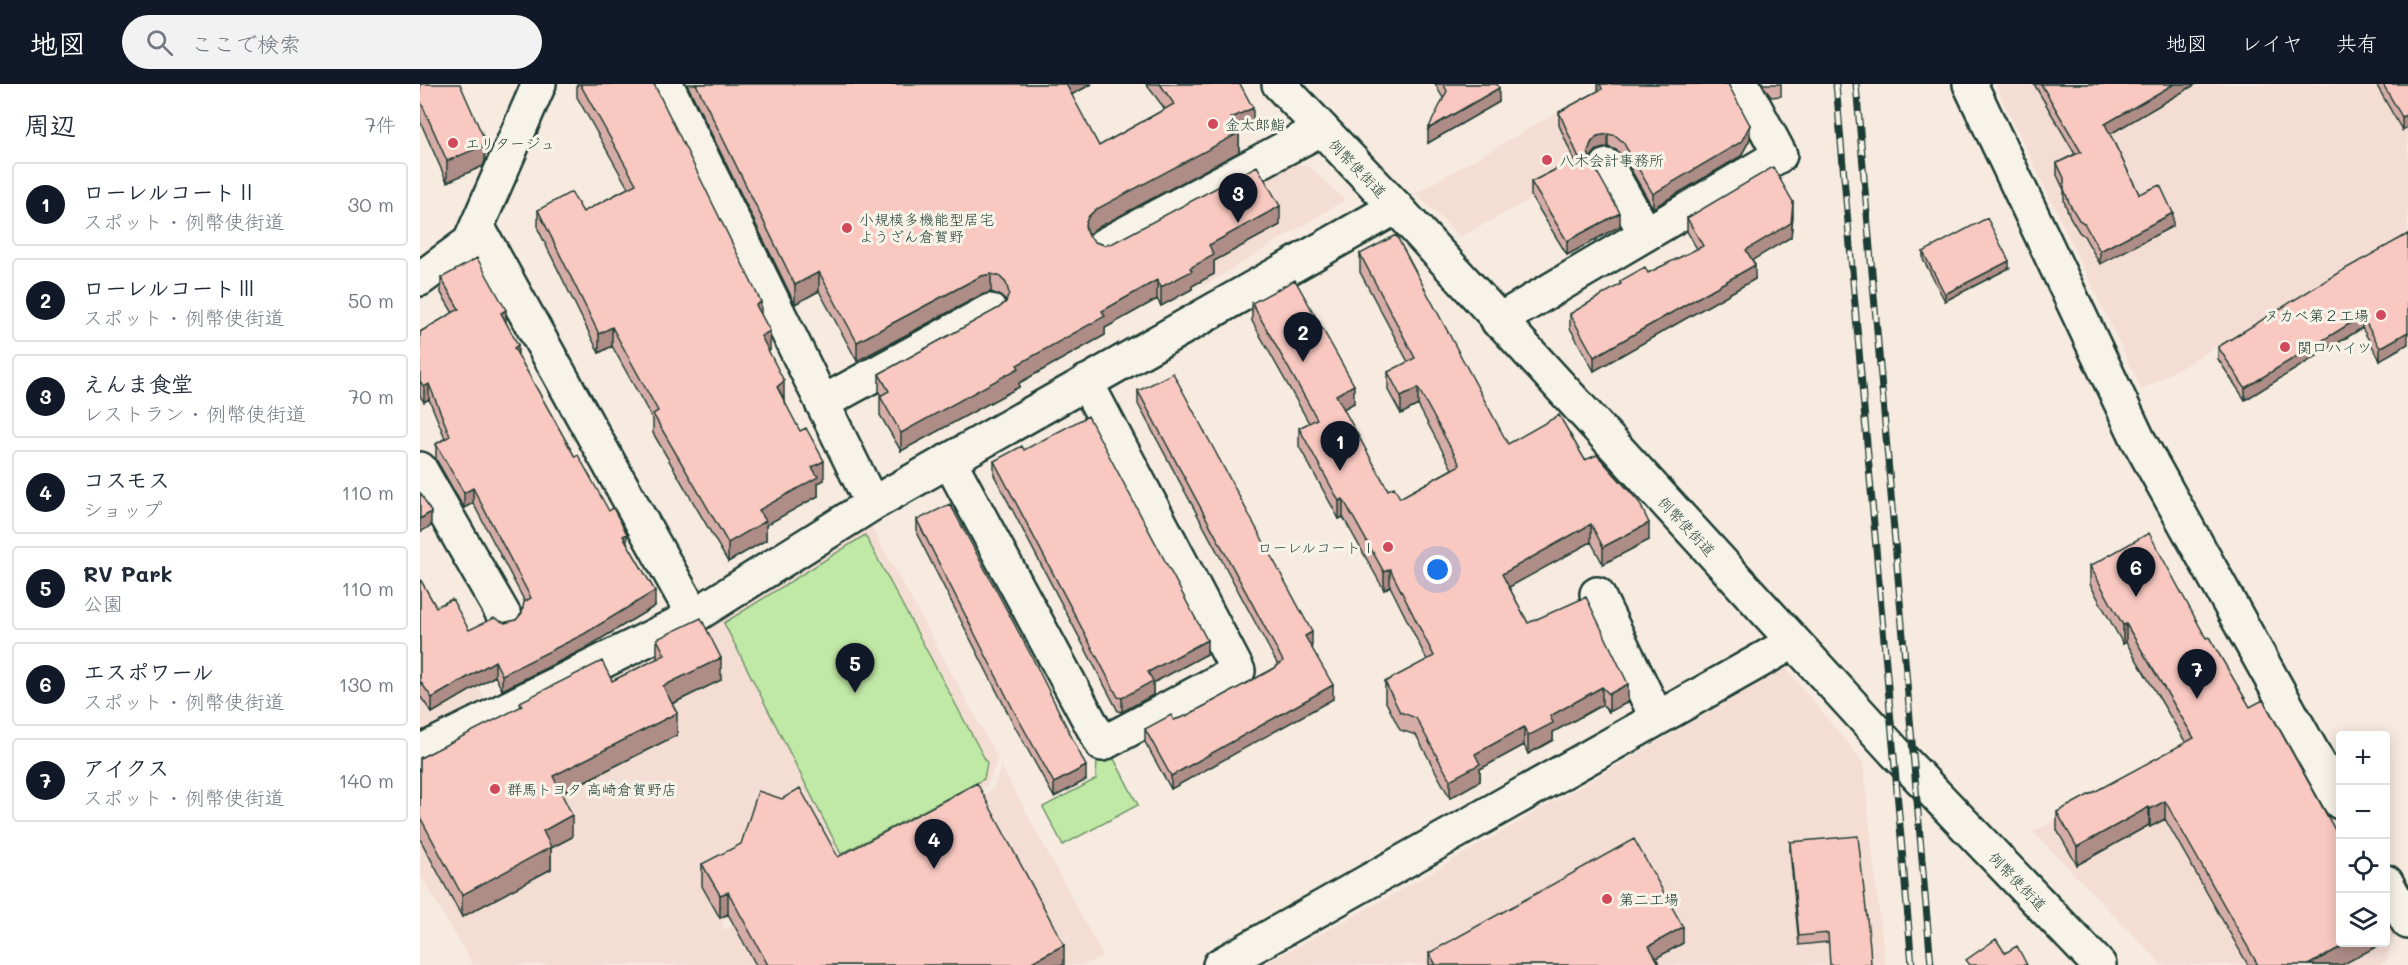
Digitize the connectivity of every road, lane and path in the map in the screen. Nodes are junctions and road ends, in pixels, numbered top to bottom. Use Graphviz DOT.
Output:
graph roads {
  1 [pos="539,84"];
  2 [pos="666,84"];
  3 [pos="1278,84"];
  4 [pos="1970,84"];
  5 [pos="1745,89"];
  6 [pos="1321,129"];
  7 [pos="1607,166"];
  8 [pos="1396,207"];
  9 [pos="477,226"];
  10 [pos="1646,234"];
  11 [pos="1104,245"];
  12 [pos="420,279"];
  13 [pos="990,311"];
  14 [pos="1498,321"];
  15 [pos="1086,382"];
  16 [pos="822,403"];
  17 [pos="949,460"];
  18 [pos="420,469"];
  19 [pos="872,504"];
  20 [pos="1597,594"];
  21 [pos="693,616"];
  22 [pos="506,619"];
  23 [pos="1793,642"];
  24 [pos="1657,718"];
  25 [pos="420,752"];
  26 [pos="2336,795"];
  27 [pos="2390,891"];
  28 [pos="2408,922"];
  29 [pos="1220,965"];
  30 [pos="2099,965"];
  1 -- 9 [label="street"];
  2 -- 16 [label="street"];
  3 -- 6 [label="street, 例幣使街道"];
  4 -- 26 [label="street"];
  5 -- 10 [label="street"];
  6 -- 8 [label="street, 例幣使街道"];
  6 -- 11 [label="street"];
  7 -- 10 [label="street"];
  8 -- 14 [label="street, 例幣使街道"];
  8 -- 15 [label="street"];
  9 -- 12 [label="street"];
  9 -- 21 [label="street"];
  10 -- 14 [label="street"];
  13 -- 16 [label="street"];
  14 -- 23 [label="street, 例幣使街道"];
  15 -- 17 [label="street"];
  15 -- 17 [label="street"];
  16 -- 19 [label="street"];
  17 -- 19 [label="street"];
  18 -- 22 [label="street"];
  19 -- 21 [label="street"];
  20 -- 24 [label="street"];
  21 -- 25 [label="street"];
  23 -- 24 [label="street"];
  23 -- 30 [label="street, 例幣使街道"];
  24 -- 29 [label="street"];
  27 -- 28 [label="street"];
}
